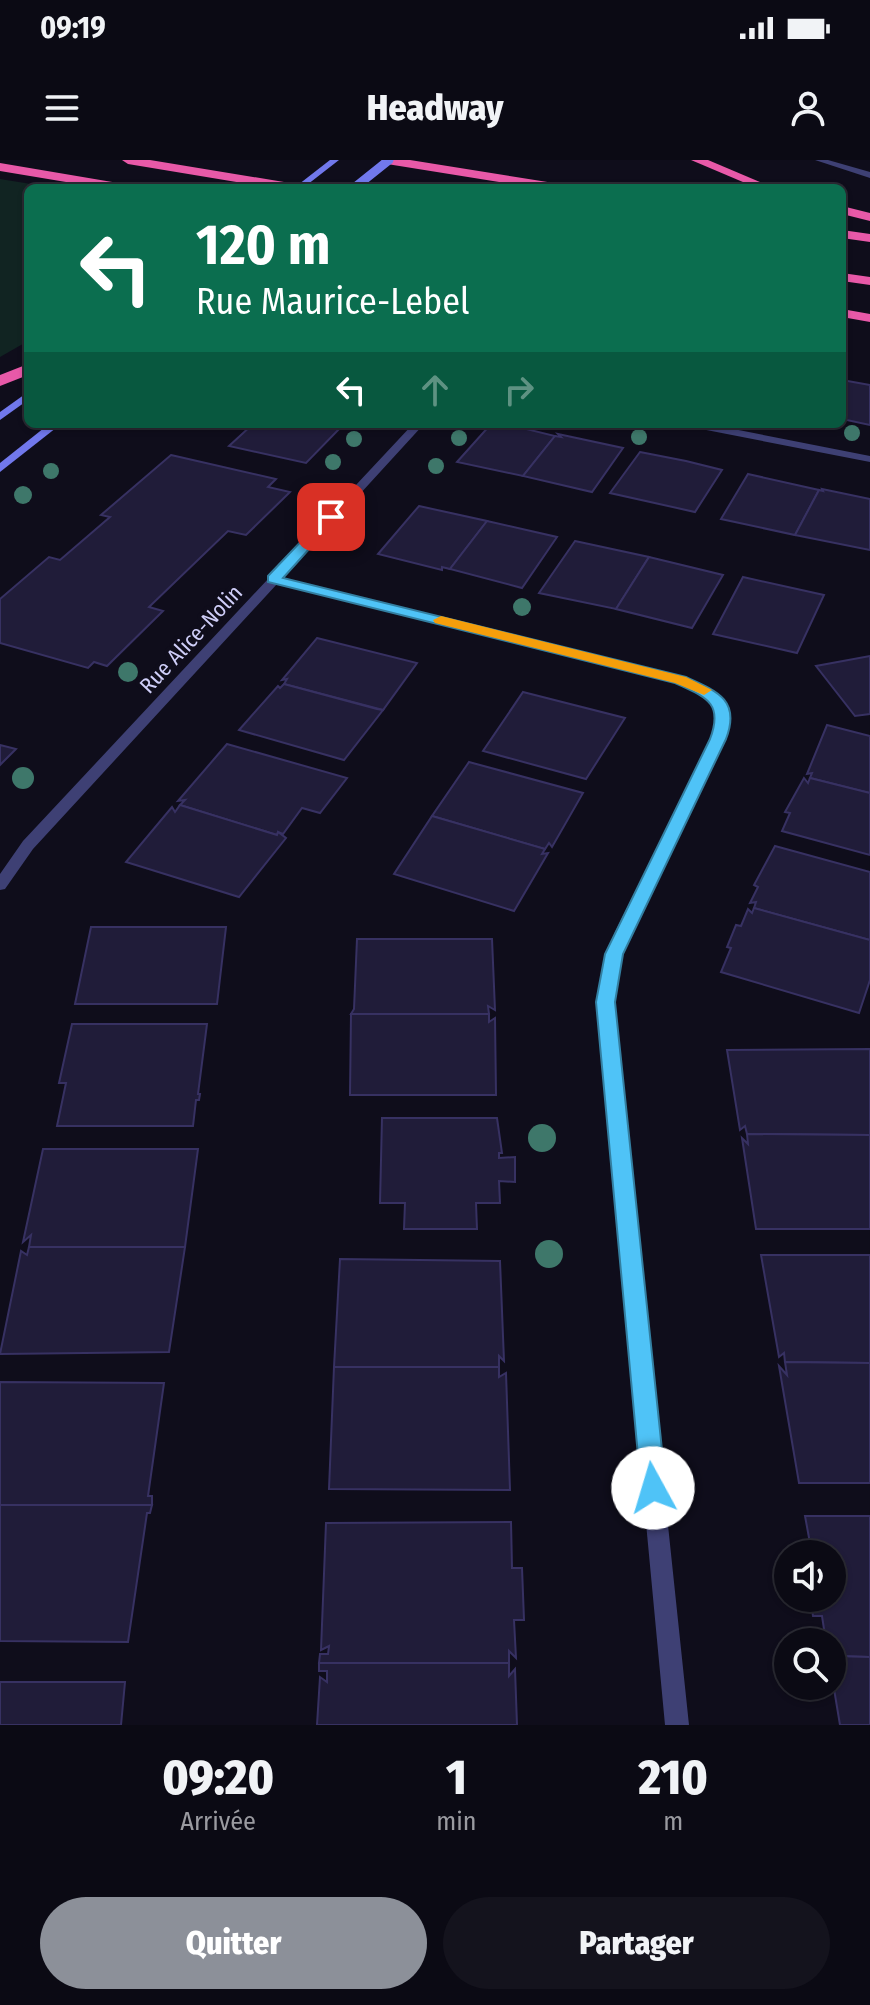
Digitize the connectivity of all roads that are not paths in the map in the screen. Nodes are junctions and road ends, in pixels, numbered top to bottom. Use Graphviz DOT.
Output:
graph roads {
  1 [pos="128,160"];
  2 [pos="335,160"];
  3 [pos="388,160"];
  4 [pos="697,160"];
  5 [pos="819,160"];
  6 [pos="0,167"];
  7 [pos="870,175"];
  8 [pos="100,184"];
  9 [pos="273,184"];
  10 [pos="302,184"];
  11 [pos="359,184"];
  12 [pos="535,184"];
  13 [pos="758,184"];
  14 [pos="846,211"];
  15 [pos="870,217"];
  16 [pos="846,235"];
  17 [pos="870,238"];
  18 [pos="846,278"];
  19 [pos="870,281"];
  20 [pos="846,314"];
  21 [pos="870,318"];
  22 [pos="24,371"];
  23 [pos="0,381"];
  24 [pos="24,398"];
  25 [pos="0,417"];
  26 [pos="51,428"];
  27 [pos="415,428"];
  28 [pos="711,428"];
  29 [pos="870,459"];
  30 [pos="0,469"];
  31 [pos="273,579"];
  32 [pos="0,885"];
  33 [pos="677,1725"];
  1 -- 9 [label="highway"];
  2 -- 10 [label="main road"];
  3 -- 11 [label="main road, bridge"];
  3 -- 12 [label="highway"];
  4 -- 13 [label="highway"];
  5 -- 7 [label="street"];
  6 -- 8 [label="highway"];
  14 -- 15 [label="highway"];
  16 -- 17 [label="highway"];
  18 -- 19 [label="highway"];
  20 -- 21 [label="highway"];
  22 -- 23 [label="highway"];
  24 -- 25 [label="main road"];
  26 -- 30 [label="main road"];
  27 -- 31 [label="street, Rue Alice-Nolin"];
  28 -- 29 [label="street"];
  31 -- 32 [label="street, Rue Alice-Nolin"];
  31 -- 33 [label="street"];
}
